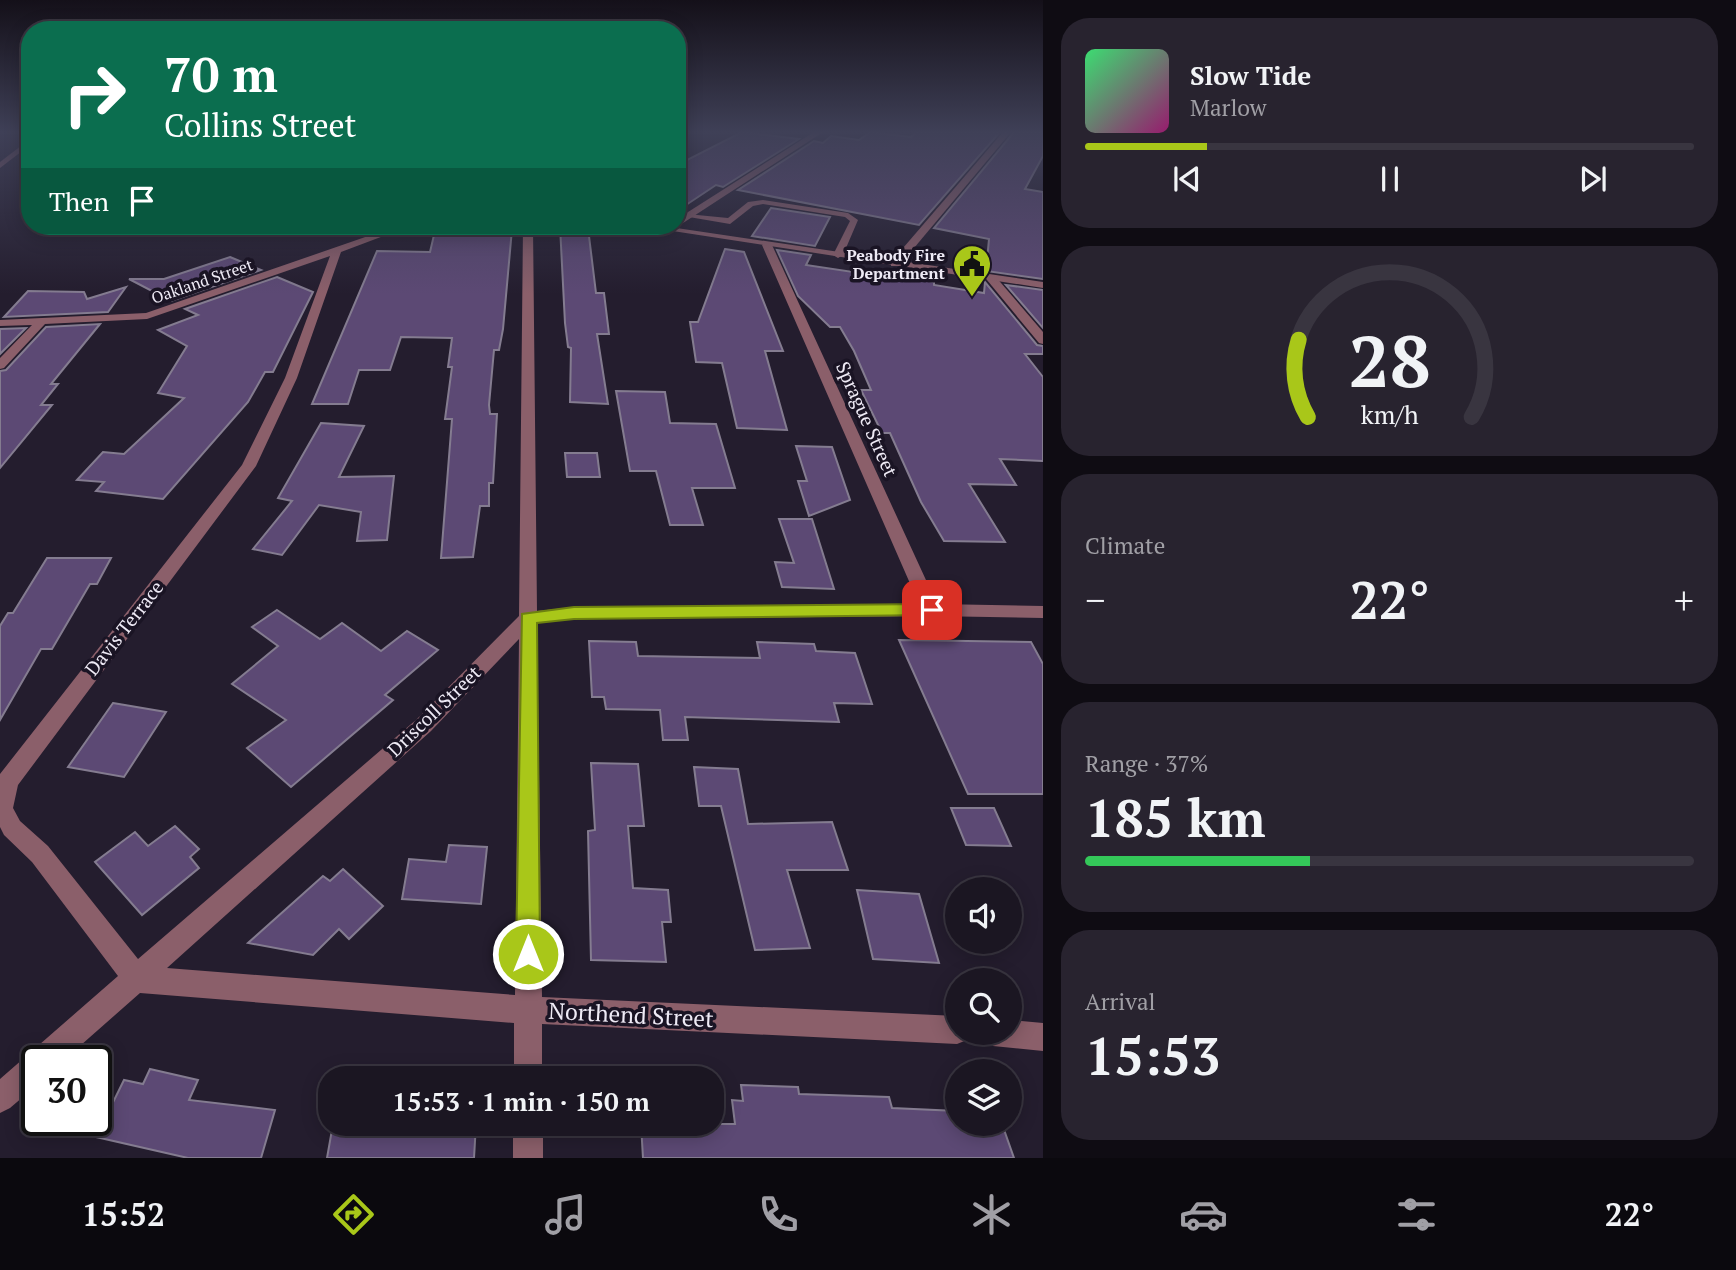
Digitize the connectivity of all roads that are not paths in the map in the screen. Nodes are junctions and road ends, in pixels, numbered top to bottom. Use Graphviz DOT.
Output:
graph roads {
  1 [pos="734,186"];
  2 [pos="961,186"];
  3 [pos="687,216"];
  4 [pos="686,231"];
  5 [pos="380,235"];
  6 [pos="528,235"];
  7 [pos="766,245"];
  8 [pos="337,250"];
  9 [pos="838,255"];
  10 [pos="895,264"];
  11 [pos="991,278"];
  12 [pos="1043,285"];
  13 [pos="41,322"];
  14 [pos="0,323"];
  15 [pos="1043,340"];
  16 [pos="0,365"];
  17 [pos="932,610"];
  18 [pos="1043,612"];
  19 [pos="528,618"];
  20 [pos="137,979"];
  21 [pos="528,1010"];
  22 [pos="945,1029"];
  23 [pos="1022,1035"];
  24 [pos="1043,1037"];
  25 [pos="60,1045"];
  26 [pos="528,1066"];
  27 [pos="21,1080"];
  28 [pos="0,1098"];
  29 [pos="528,1136"];
  30 [pos="528,1158"];
  1 -- 3 [label="street"];
  2 -- 10 [label="street"];
  3 -- 9 [label="lane"];
  4 -- 7 [label="street"];
  5 -- 8 [label="street, Oakland Street"];
  6 -- 19 [label="street"];
  7 -- 9 [label="street"];
  7 -- 17 [label="street, Sprague Street"];
  8 -- 13 [label="street, Oakland Street"];
  8 -- 20 [label="street, Davis Terrace"];
  9 -- 10 [label="street"];
  10 -- 11 [label="street"];
  11 -- 12 [label="street"];
  11 -- 15 [label="street"];
  13 -- 14 [label="street, Oakland Street"];
  13 -- 16 [label="street"];
  17 -- 18 [label="street"];
  17 -- 19 [label="street"];
  19 -- 20 [label="street, Driscoll Street"];
  19 -- 21 [label="street"];
  20 -- 21 [label="street, Northend Street"];
  20 -- 25 [label="street, Driscoll Street"];
  21 -- 22 [label="street, Northend Street"];
  21 -- 26 [label="street"];
  23 -- 24 [label="street"];
  27 -- 28 [label="street"];
  29 -- 30 [label="street"];
}
